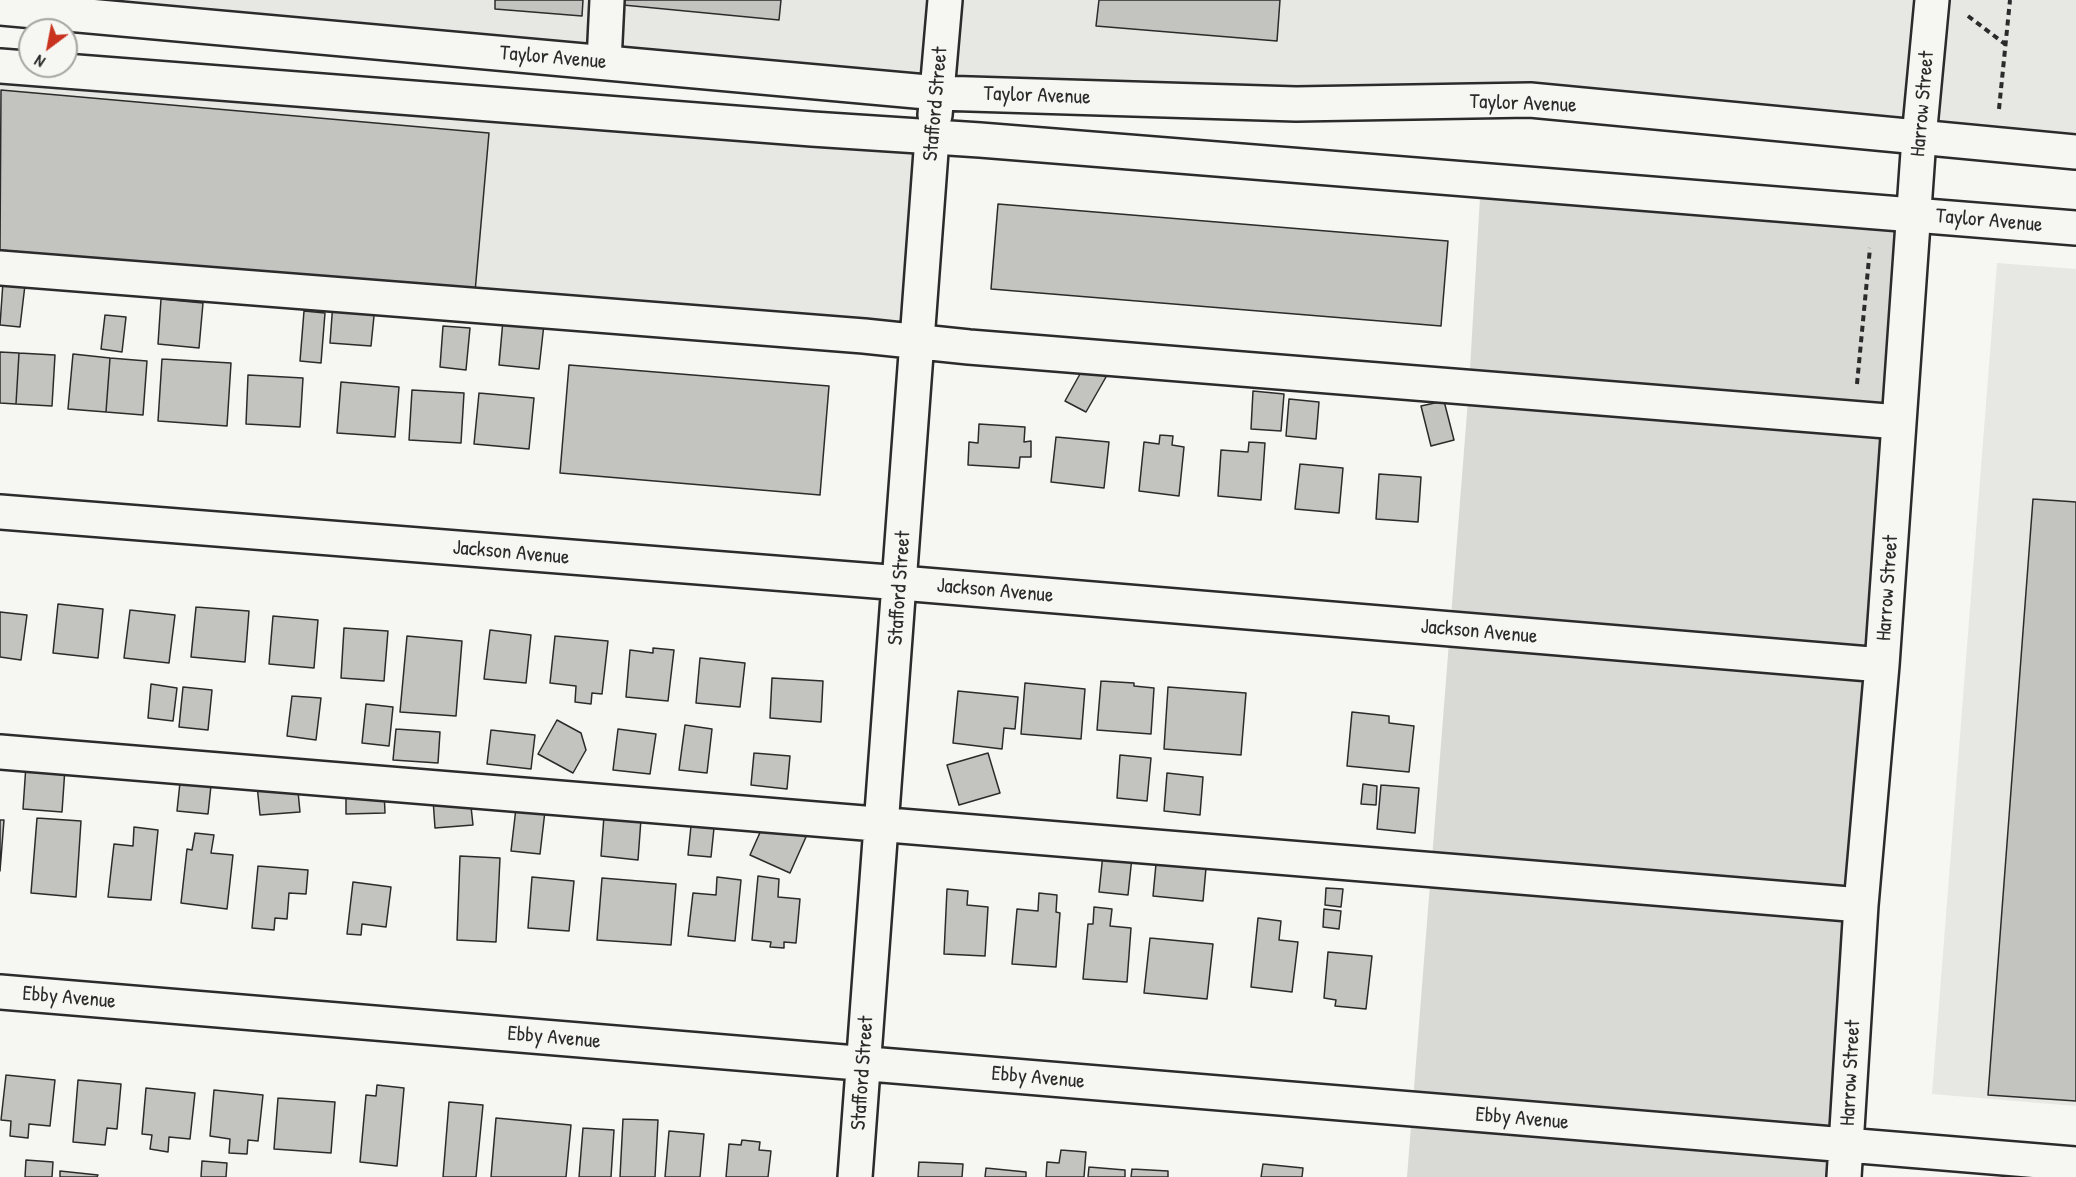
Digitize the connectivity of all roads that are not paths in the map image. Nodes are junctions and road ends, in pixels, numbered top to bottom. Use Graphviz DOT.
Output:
graph roads {
  1 [pos="607,0"];
  2 [pos="945,0"];
  3 [pos="1932,0"];
  4 [pos="0,8"];
  5 [pos="604,62"];
  6 [pos="0,66"];
  7 [pos="938,93"];
  8 [pos="932,138"];
  9 [pos="1919,138"];
  10 [pos="2076,152"];
  11 [pos="1914,215"];
  12 [pos="2076,228"];
  13 [pos="0,268"];
  14 [pos="916,340"];
  15 [pos="1899,422"];
  16 [pos="0,512"];
  17 [pos="900,583"];
  18 [pos="1882,665"];
  19 [pos="0,752"];
  20 [pos="882,824"];
  21 [pos="1861,905"];
  22 [pos="0,992"];
  23 [pos="864,1064"];
  24 [pos="1846,1161"];
  25 [pos="2076,1164"];
  26 [pos="855,1177"];
  1 -- 5 [label="street"];
  2 -- 7 [label="street, Stafford Street"];
  3 -- 9 [label="street, Harrow Street"];
  4 -- 5 [label="street, Taylor Avenue"];
  5 -- 7 [label="street, Taylor Avenue"];
  6 -- 8 [label="street, Taylor Avenue"];
  7 -- 8 [label="street, Stafford Street"];
  7 -- 9 [label="street, Taylor Avenue"];
  8 -- 11 [label="street, Taylor Avenue"];
  8 -- 14 [label="street, Stafford Street"];
  9 -- 10 [label="street, Taylor Avenue"];
  9 -- 11 [label="street, Harrow Street"];
  11 -- 12 [label="street, Taylor Avenue"];
  11 -- 15 [label="street, Harrow Street"];
  13 -- 14 [label="street"];
  14 -- 15 [label="street"];
  14 -- 17 [label="street, Stafford Street"];
  15 -- 18 [label="street, Harrow Street"];
  16 -- 17 [label="street, Jackson Avenue"];
  17 -- 18 [label="street, Jackson Avenue"];
  17 -- 20 [label="street, Stafford Street"];
  18 -- 21 [label="street, Harrow Street"];
  19 -- 20 [label="street"];
  20 -- 21 [label="street"];
  20 -- 23 [label="street, Stafford Street"];
  21 -- 24 [label="street, Harrow Street"];
  22 -- 23 [label="street, Ebby Avenue"];
  23 -- 24 [label="street, Ebby Avenue"];
  23 -- 26 [label="street, Stafford Street"];
  24 -- 25 [label="street, Ebby Avenue"];
}
